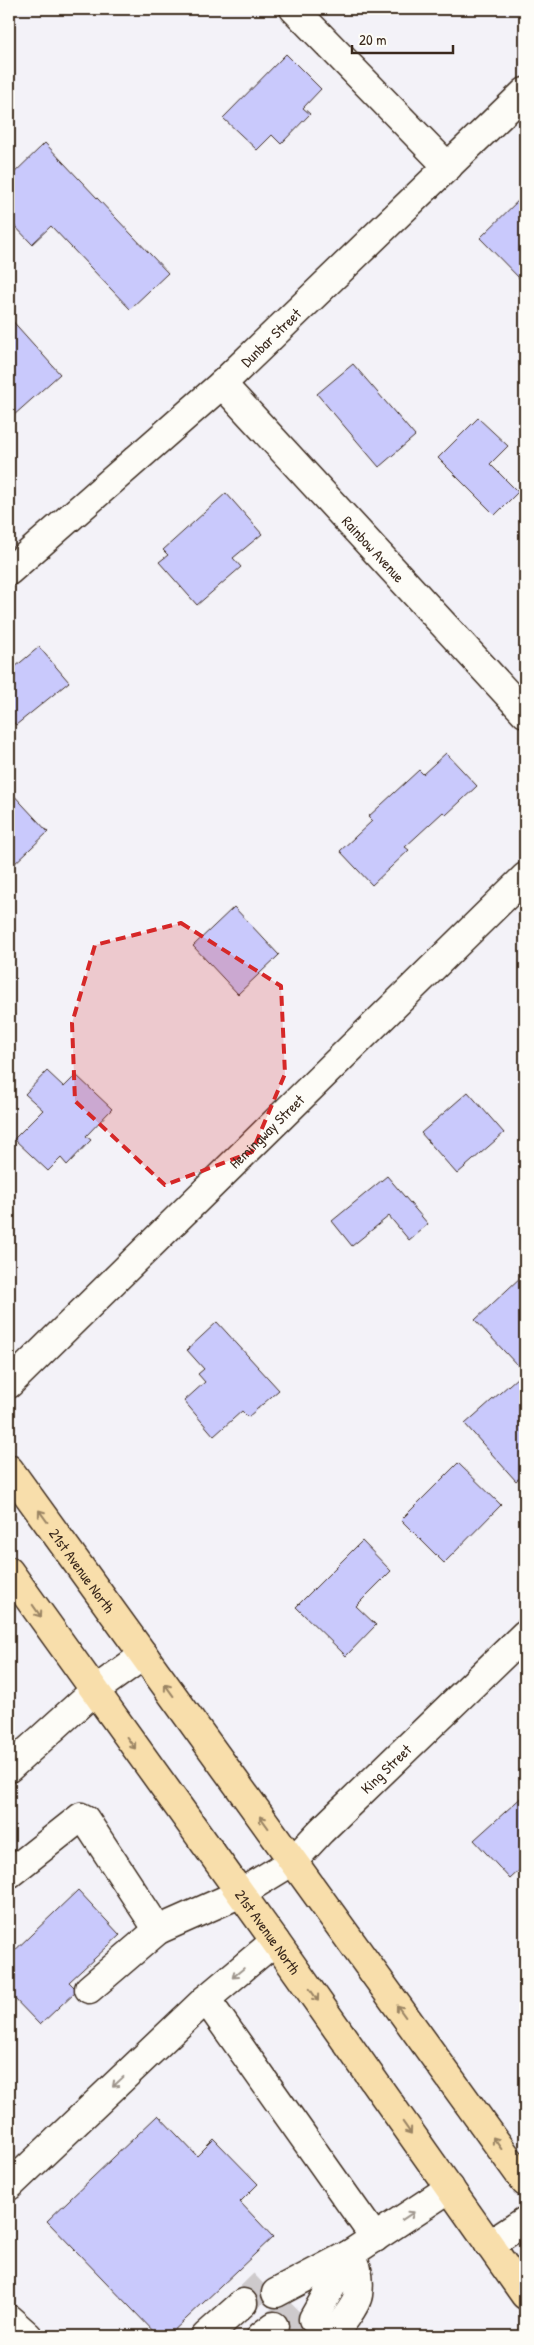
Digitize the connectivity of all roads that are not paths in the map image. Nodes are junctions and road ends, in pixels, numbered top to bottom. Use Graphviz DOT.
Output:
graph roads {
  1 [pos="294,9"];
  2 [pos="525,92"];
  3 [pos="448,167"];
  4 [pos="222,384"];
  5 [pos="9,571"];
  6 [pos="525,713"];
  7 [pos="525,877"];
  8 [pos="9,1384"];
  9 [pos="9,1469"];
  10 [pos="9,1571"];
  11 [pos="525,1634"];
  12 [pos="144,1655"];
  13 [pos="94,1691"];
  14 [pos="9,1768"];
  15 [pos="293,1861"];
  16 [pos="9,1874"];
  17 [pos="239,1894"];
  18 [pos="158,1930"];
  19 [pos="275,1941"];
  20 [pos="89,1989"];
  21 [pos="206,1999"];
  22 [pos="525,2182"];
  23 [pos="9,2186"];
  24 [pos="450,2188"];
  25 [pos="525,2222"];
  26 [pos="375,2238"];
  27 [pos="490,2245"];
  28 [pos="350,2254"];
  29 [pos="525,2295"];
  30 [pos="296,2306"];
  31 [pos="9,2319"];
  32 [pos="258,2320"];
  33 [pos="28,2336"];
  34 [pos="206,2336"];
  35 [pos="230,2336"];
  1 -- 3 [label="street"];
  2 -- 3 [label="street, Dunbar Street"];
  3 -- 4 [label="street, Dunbar Street"];
  4 -- 5 [label="street, Dunbar Street"];
  4 -- 6 [label="street, Rainbow Avenue"];
  7 -- 8 [label="street, Hemingway Street"];
  12 -- 9 [label="main road, 21st Avenue North, one-way"];
  10 -- 13 [label="main road, 21st Avenue North, one-way"];
  11 -- 15 [label="street, King Street"];
  12 -- 13 [label="street"];
  15 -- 12 [label="main road, 21st Avenue North, one-way"];
  13 -- 14 [label="street"];
  13 -- 17 [label="main road, 21st Avenue North, one-way"];
  15 -- 17 [label="street, King Street"];
  22 -- 15 [label="main road, 21st Avenue North, one-way"];
  16 -- 18 [label="street"];
  17 -- 18 [label="street, King Street"];
  17 -- 19 [label="main road, 21st Avenue North"];
  18 -- 20 [label="street, King Street"];
  19 -- 21 [label="street, one-way"];
  19 -- 24 [label="main road, 21st Avenue North, one-way"];
  21 -- 23 [label="street, one-way"];
  21 -- 26 [label="street"];
  26 -- 24 [label="street, one-way"];
  24 -- 27 [label="main road, 21st Avenue North"];
  25 -- 27 [label="street"];
  26 -- 28 [label="street"];
  27 -- 29 [label="main road, 21st Avenue North"];
  28 -- 30 [label="street"];
  28 -- 30 [label="street"];
  28 -- 30 [label="street"];
  31 -- 33 [label="street"];
  32 -- 34 [label="street"];
  32 -- 35 [label="street"];
}
